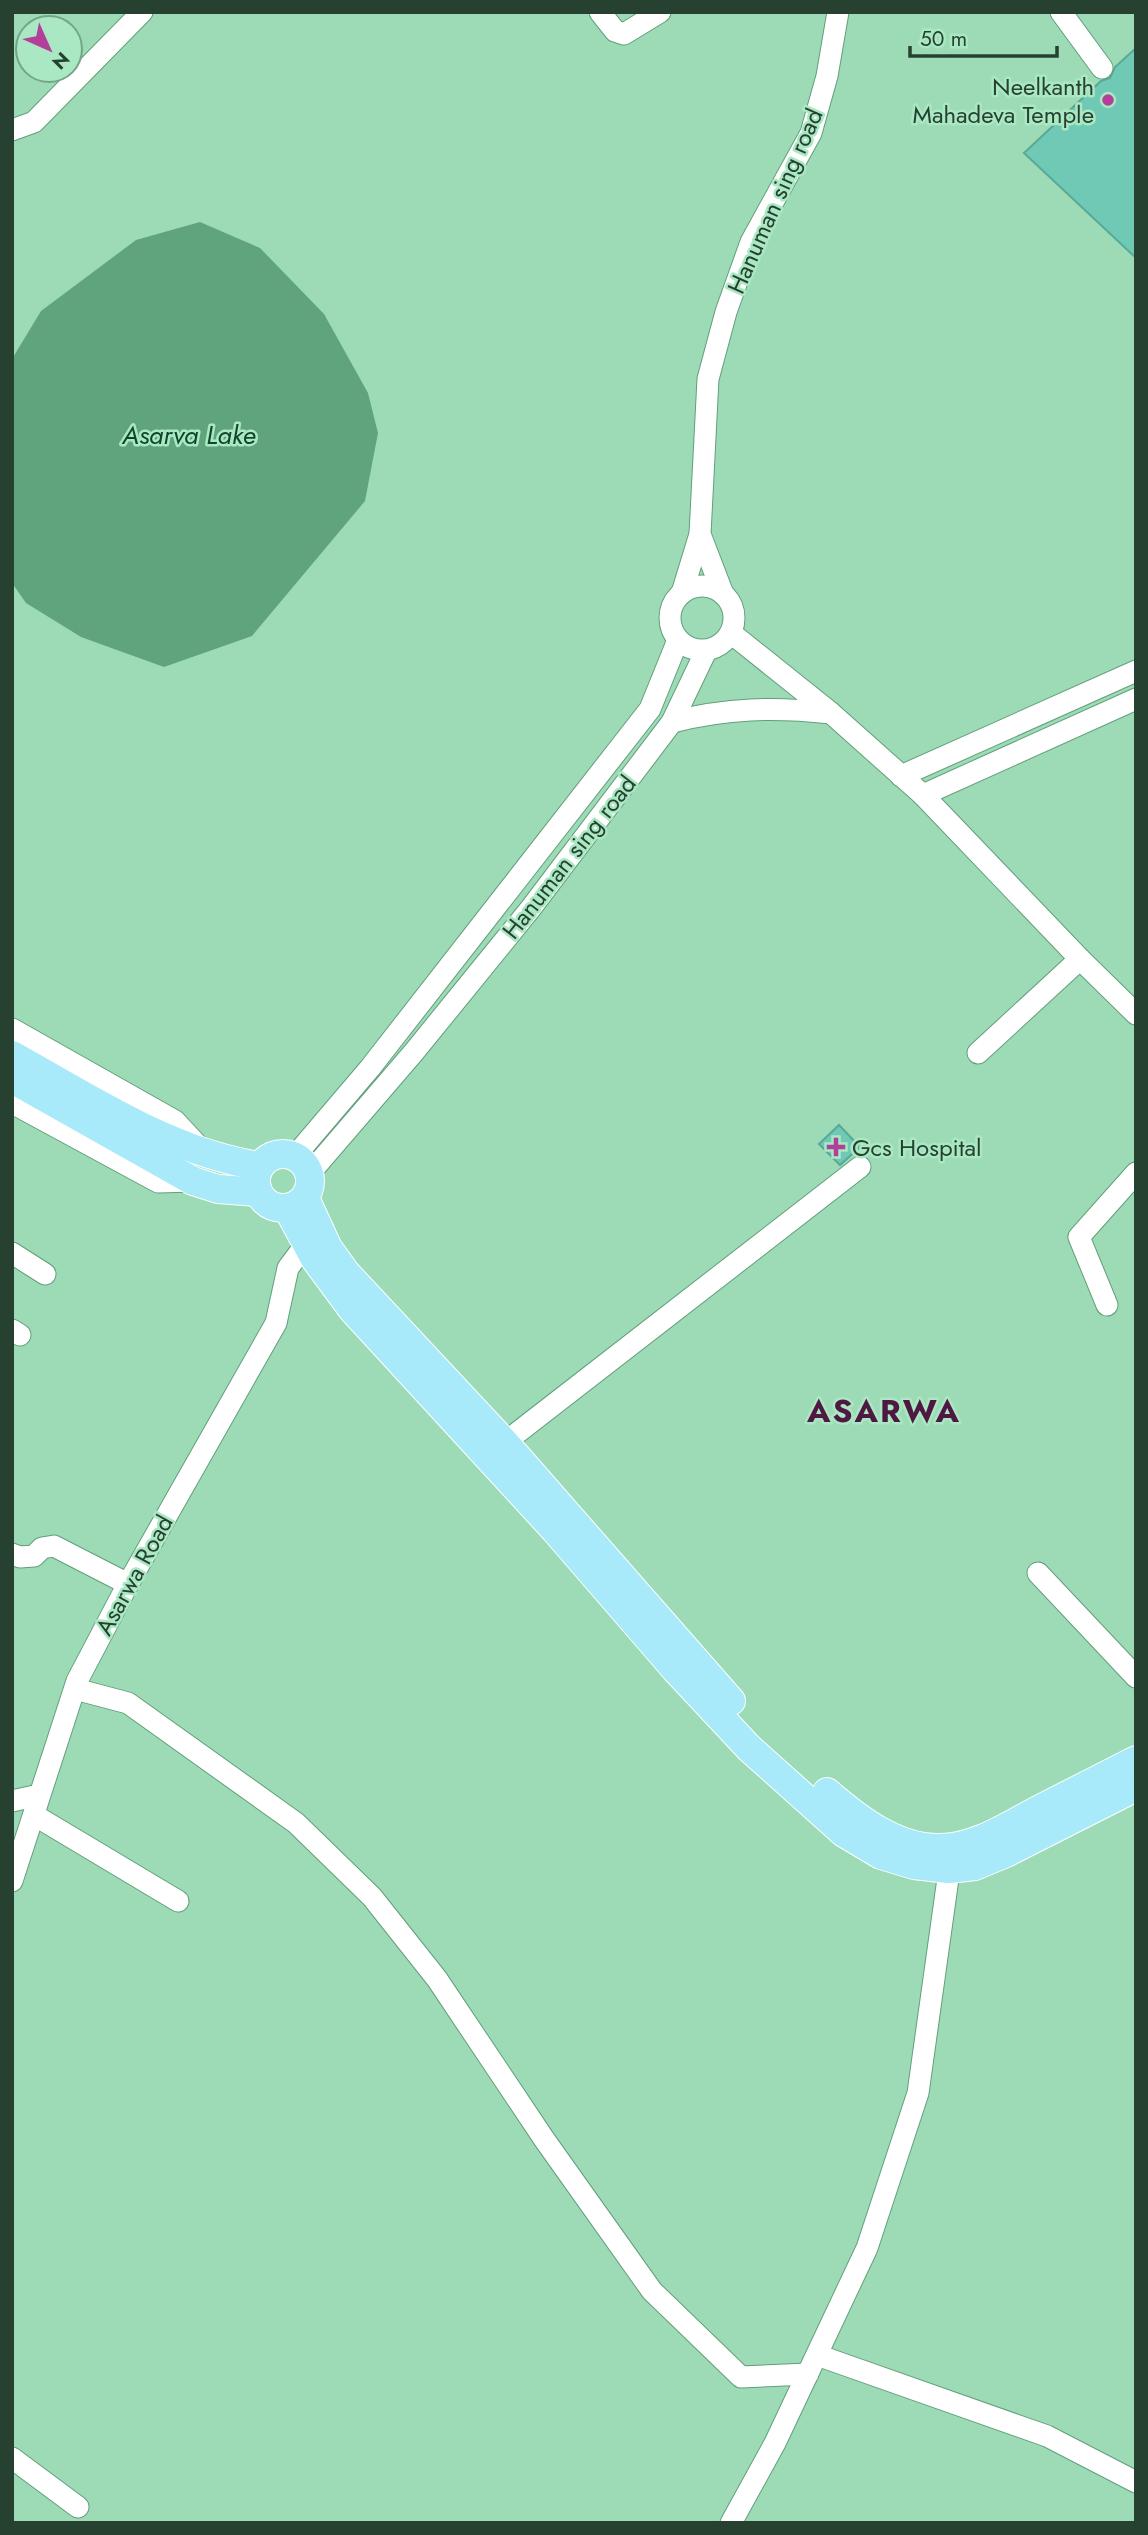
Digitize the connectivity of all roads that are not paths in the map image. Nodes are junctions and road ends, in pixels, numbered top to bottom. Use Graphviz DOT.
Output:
graph roads {
  1 [pos="142,12"];
  2 [pos="600,12"];
  3 [pos="660,12"];
  4 [pos="838,12"];
  5 [pos="1061,12"];
  6 [pos="1102,68"];
  7 [pos="12,130"];
  8 [pos="700,534"];
  9 [pos="682,593"];
  10 [pos="723,594"];
  11 [pos="731,633"];
  12 [pos="678,640"];
  13 [pos="706,651"];
  14 [pos="1136,671"];
  15 [pos="1136,699"];
  16 [pos="831,713"];
  17 [pos="672,722"];
  18 [pos="901,776"];
  19 [pos="923,795"];
  20 [pos="472,937"];
  21 [pos="494,954"];
  22 [pos="1080,959"];
  23 [pos="1133,1006"];
  24 [pos="12,1029"];
  25 [pos="978,1053"];
  26 [pos="12,1055"];
  27 [pos="12,1079"];
  28 [pos="12,1103"];
  29 [pos="205,1153"];
  30 [pos="172,1155"];
  31 [pos="860,1167"];
  32 [pos="1136,1172"];
  33 [pos="259,1179"];
  34 [pos="193,1181"];
  35 [pos="299,1184"];
  36 [pos="317,1246"];
  37 [pos="12,1253"];
  38 [pos="45,1274"];
  39 [pos="1107,1305"];
  40 [pos="496,1449"];
  41 [pos="12,1554"];
  42 [pos="1038,1573"];
  43 [pos="128,1584"];
  44 [pos="1136,1677"];
  45 [pos="75,1689"];
  46 [pos="1136,1759"];
  47 [pos="1136,1787"];
  48 [pos="12,1801"];
  49 [pos="36,1805"];
  50 [pos="951,1858"];
  51 [pos="12,1881"];
  52 [pos="178,1901"];
  53 [pos="817,2355"];
  54 [pos="808,2374"];
  55 [pos="12,2458"];
  56 [pos="1136,2482"];
  57 [pos="78,2507"];
  58 [pos="731,2523"];
  1 -- 7 [label="street"];
  2 -- 3 [label="street"];
  4 -- 8 [label="street, Hanuman sing road"];
  5 -- 6 [label="street"];
  8 -- 9 [label="street"];
  8 -- 10 [label="street, Hanuman sing road"];
  9 -- 10 [label="street"];
  9 -- 12 [label="street"];
  10 -- 11 [label="street"];
  11 -- 13 [label="street"];
  11 -- 16 [label="street"];
  12 -- 13 [label="street"];
  12 -- 20 [label="street"];
  13 -- 17 [label="street, Hanuman sing road"];
  14 -- 18 [label="street"];
  15 -- 19 [label="street"];
  16 -- 17 [label="street"];
  16 -- 18 [label="street"];
  17 -- 21 [label="street, Hanuman sing road"];
  18 -- 19 [label="street"];
  19 -- 22 [label="street"];
  20 -- 21 [label="street"];
  20 -- 35 [label="street"];
  21 -- 35 [label="street, Hanuman sing road"];
  22 -- 23 [label="street"];
  22 -- 25 [label="street"];
  24 -- 29 [label="street"];
  26 -- 30 [label="main road"];
  27 -- 30 [label="main road"];
  28 -- 34 [label="street"];
  29 -- 30 [label="main road"];
  29 -- 33 [label="main road"];
  30 -- 34 [label="main road"];
  31 -- 40 [label="street"];
  32 -- 39 [label="street"];
  33 -- 34 [label="main road"];
  33 -- 35 [label="main road"];
  33 -- 35 [label="main road"];
  35 -- 36 [label="main road"];
  36 -- 40 [label="main road"];
  36 -- 43 [label="street, Asarwa Road"];
  37 -- 38 [label="street"];
  40 -- 50 [label="main road"];
  41 -- 43 [label="street"];
  42 -- 44 [label="street"];
  43 -- 45 [label="street, Asarwa Road"];
  45 -- 49 [label="street, Asarwa Road"];
  45 -- 54 [label="street"];
  46 -- 50 [label="main road"];
  47 -- 50 [label="main road"];
  48 -- 49 [label="street"];
  49 -- 51 [label="street, Asarwa Road"];
  49 -- 52 [label="street"];
  50 -- 53 [label="street"];
  53 -- 54 [label="street"];
  53 -- 56 [label="street"];
  54 -- 58 [label="street"];
  55 -- 57 [label="street"];
}
